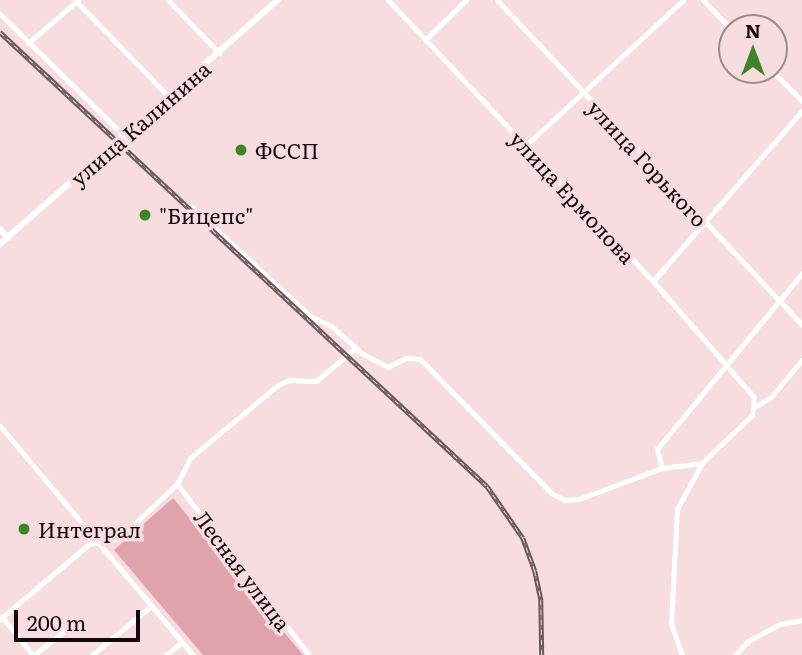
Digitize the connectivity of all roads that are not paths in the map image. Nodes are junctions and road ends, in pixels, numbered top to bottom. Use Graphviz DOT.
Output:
graph roads {
  1 [pos="167,0"];
  2 [pos="277,0"];
  3 [pos="388,0"];
  4 [pos="466,0"];
  5 [pos="497,0"];
  6 [pos="683,0"];
  7 [pos="703,0"];
  8 [pos="77,1"];
  9 [pos="0,15"];
  10 [pos="718,16"];
  11 [pos="425,40"];
  12 [pos="28,43"];
  13 [pos="220,54"];
  14 [pos="785,84"];
  15 [pos="583,93"];
  16 [pos="170,98"];
  17 [pos="802,101"];
  18 [pos="802,111"];
  19 [pos="126,138"];
  20 [pos="525,146"];
  21 [pos="192,206"];
  22 [pos="704,223"];
  23 [pos="0,229"];
  24 [pos="8,238"];
  25 [pos="0,244"];
  26 [pos="802,273"];
  27 [pos="653,281"];
  28 [pos="780,302"];
  29 [pos="802,325"];
  30 [pos="359,350"];
  31 [pos="802,360"];
  32 [pos="727,364"];
  33 [pos="756,406"];
  34 [pos="0,426"];
  35 [pos="702,463"];
  36 [pos="662,468"];
  37 [pos="177,484"];
  38 [pos="97,542"];
  39 [pos="151,606"];
  40 [pos="1,618"];
  41 [pos="802,620"];
  42 [pos="67,629"];
  43 [pos="181,643"];
  44 [pos="33,655"];
  45 [pos="92,655"];
  46 [pos="166,655"];
  47 [pos="192,655"];
  48 [pos="309,655"];
  49 [pos="682,655"];
  50 [pos="735,655"];
  1 -- 13 [label="street"];
  2 -- 13 [label="main road, улица Калинина"];
  3 -- 11 [label="street, улица Ермолова"];
  4 -- 11 [label="street"];
  5 -- 15 [label="street, улица Горького"];
  6 -- 15 [label="street"];
  7 -- 10 [label="street"];
  8 -- 12 [label="street"];
  8 -- 16 [label="street"];
  9 -- 12 [label="street"];
  11 -- 20 [label="street, улица Ермолова"];
  12 -- 19 [label="street"];
  13 -- 16 [label="main road, улица Калинина"];
  14 -- 17 [label="street"];
  15 -- 20 [label="street"];
  15 -- 22 [label="street, улица Горького"];
  16 -- 19 [label="main road, улица Калинина"];
  18 -- 22 [label="street"];
  19 -- 24 [label="main road, улица Калинина"];
  20 -- 27 [label="street, улица Ермолова"];
  21 -- 30 [label="street"];
  22 -- 27 [label="street"];
  22 -- 28 [label="street, улица Горького"];
  23 -- 24 [label="main road"];
  24 -- 25 [label="main road, улица Калинина"];
  26 -- 28 [label="street"];
  27 -- 32 [label="street, улица Ермолова"];
  28 -- 29 [label="street, улица Горького"];
  28 -- 32 [label="street"];
  30 -- 36 [label="street"];
  30 -- 37 [label="street"];
  31 -- 33 [label="street"];
  32 -- 33 [label="street, улица Ермолова"];
  32 -- 36 [label="street"];
  33 -- 35 [label="street"];
  34 -- 38 [label="street"];
  35 -- 36 [label="street"];
  35 -- 49 [label="street"];
  37 -- 38 [label="street"];
  37 -- 48 [label="street, Лесная улица"];
  38 -- 39 [label="street"];
  38 -- 40 [label="street"];
  39 -- 43 [label="street"];
  39 -- 45 [label="street"];
  40 -- 44 [label="street"];
  41 -- 50 [label="street"];
  42 -- 44 [label="street"];
  43 -- 46 [label="street"];
  43 -- 47 [label="street"];
}
